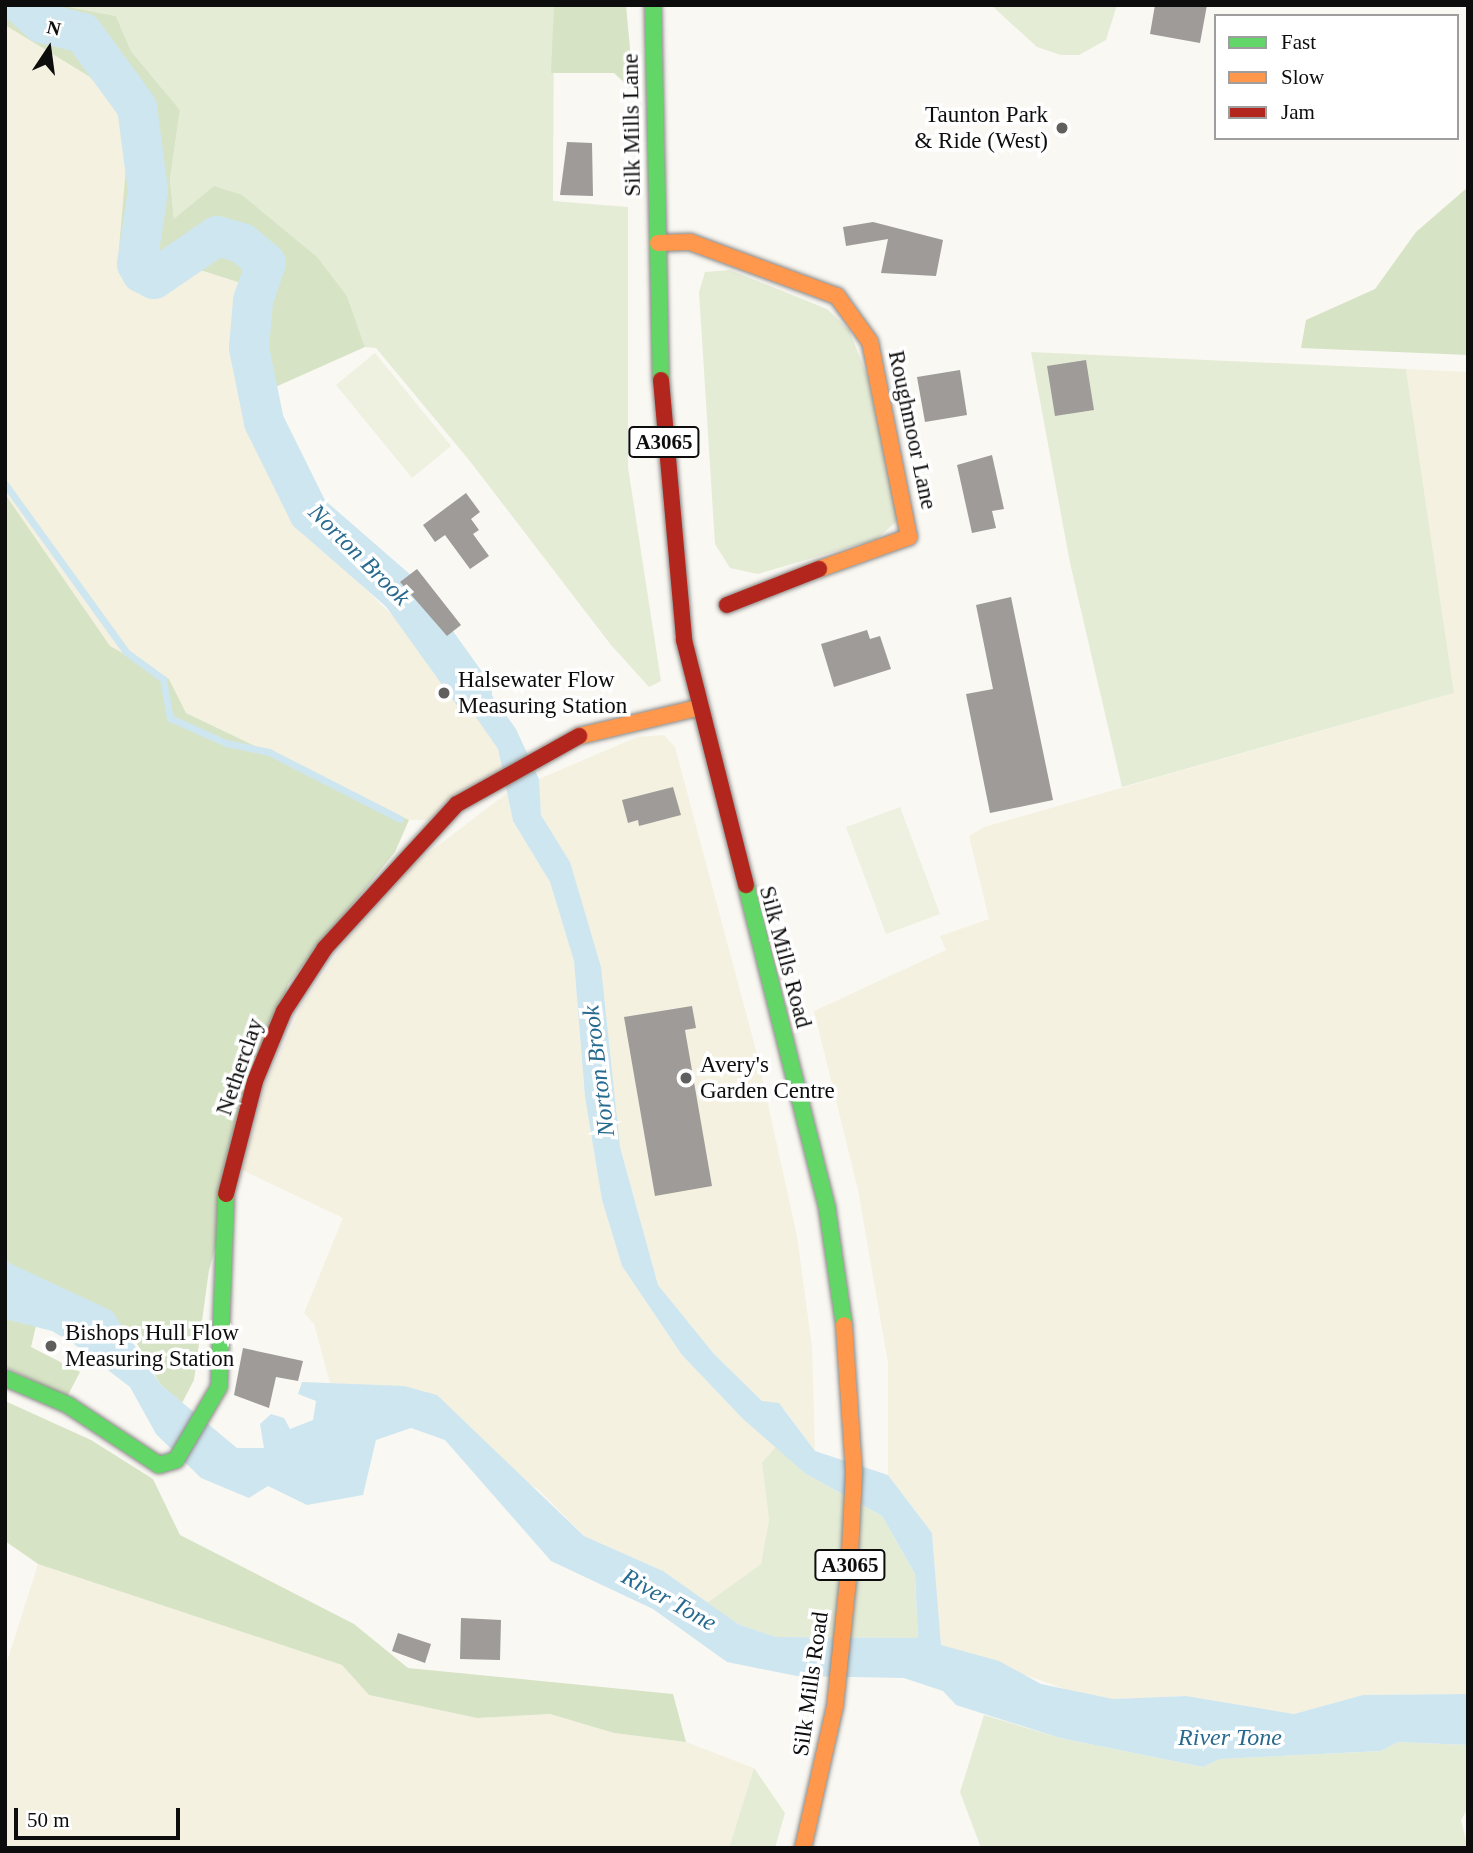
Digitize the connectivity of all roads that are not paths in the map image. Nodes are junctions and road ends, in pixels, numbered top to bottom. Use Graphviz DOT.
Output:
graph roads {
  1 [pos="653,5"];
  2 [pos="658,243"];
  3 [pos="727,605"];
  4 [pos="697,708"];
  5 [pos="5,1378"];
  6 [pos="803,1848"];
  1 -- 2 [label="main road, Silk Mills Lane / A3065"];
  2 -- 3 [label="main road, Roughmoor Lane"];
  2 -- 4 [label="main road, Silk Mills Road / A3065"];
  4 -- 5 [label="main road, Netherclay"];
  4 -- 6 [label="main road, Silk Mills Road / A3065"];
}
